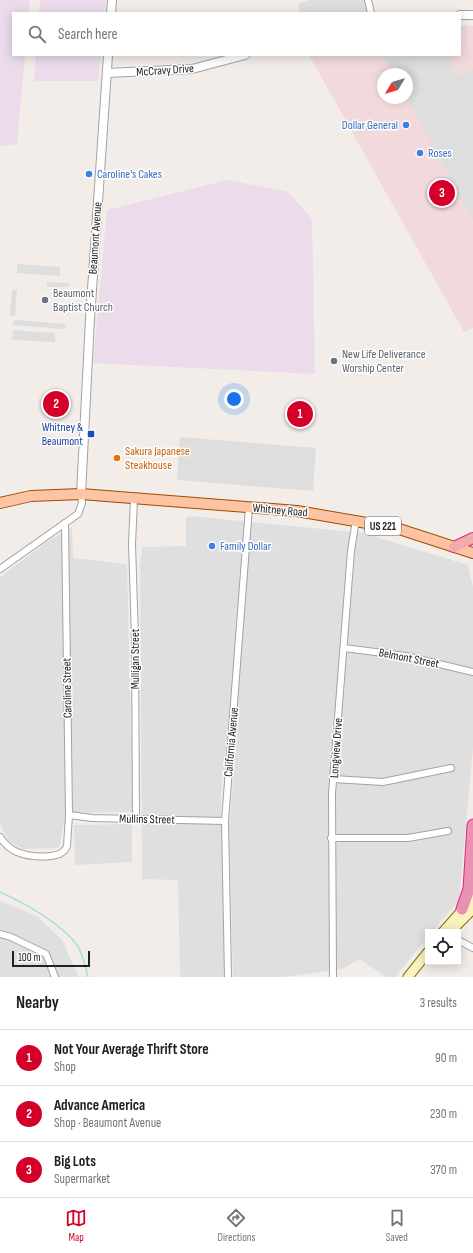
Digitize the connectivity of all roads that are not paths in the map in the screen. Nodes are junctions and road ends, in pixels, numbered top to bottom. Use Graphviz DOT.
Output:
graph roads {
  1 [pos="112,0"];
  2 [pos="368,0"];
  3 [pos="111,12"];
  4 [pos="371,12"];
  5 [pos="461,15"];
  6 [pos="473,15"];
  7 [pos="108,56"];
  8 [pos="242,56"];
  9 [pos="107,73"];
  10 [pos="81,494"];
  11 [pos="134,499"];
  12 [pos="0,503"];
  13 [pos="249,507"];
  14 [pos="356,520"];
  15 [pos="65,523"];
  16 [pos="473,538"];
  17 [pos="454,547"];
  18 [pos="473,554"];
  19 [pos="0,569"];
  20 [pos="344,648"];
  21 [pos="473,672"];
  22 [pos="451,768"];
  23 [pos="333,779"];
  24 [pos="68,815"];
  25 [pos="136,819"];
  26 [pos="225,821"];
  27 [pos="473,825"];
  28 [pos="448,831"];
  29 [pos="0,837"];
  30 [pos="331,838"];
  31 [pos="472,880"];
  32 [pos="473,898"];
  33 [pos="468,909"];
  34 [pos="448,929"];
  35 [pos="0,934"];
  36 [pos="461,942"];
  37 [pos="473,948"];
  38 [pos="425,956"];
  39 [pos="55,977"];
  40 [pos="228,977"];
  41 [pos="333,977"];
  42 [pos="408,977"];
  1 -- 3 [label="street"];
  2 -- 4 [label="street"];
  5 -- 6 [label="street"];
  7 -- 9 [label="street, Beaumont Avenue"];
  8 -- 9 [label="street, McCravy Drive"];
  9 -- 10 [label="street, Beaumont Avenue"];
  10 -- 11 [label="main road, Whitney Road / US 221"];
  10 -- 12 [label="main road, US 221"];
  10 -- 15 [label="street"];
  11 -- 13 [label="main road, Whitney Road / US 221"];
  11 -- 25 [label="street, Mulligan Street"];
  13 -- 14 [label="main road, Whitney Road / US 221"];
  13 -- 26 [label="street, California Avenue"];
  14 -- 17 [label="main road, Whitney Road / US 221"];
  14 -- 20 [label="street, Longview Drive"];
  15 -- 19 [label="street"];
  15 -- 24 [label="street, Caroline Street"];
  16 -- 17 [label="highway"];
  17 -- 18 [label="main road, Whitney Road / US 221"];
  20 -- 21 [label="street, Belmont Street"];
  20 -- 23 [label="street, Longview Drive"];
  22 -- 23 [label="street"];
  23 -- 30 [label="street, Longview Drive"];
  24 -- 25 [label="street, Mullins Street"];
  24 -- 29 [label="street, Caroline Street"];
  25 -- 26 [label="street, Mullins Street"];
  26 -- 40 [label="street, California Avenue"];
  27 -- 31 [label="highway"];
  28 -- 30 [label="street"];
  30 -- 41 [label="street, Longview Drive"];
  31 -- 33 [label="highway"];
  32 -- 33 [label="main road"];
  33 -- 34 [label="main road"];
  35 -- 39 [label="street"];
  36 -- 37 [label="street"];
  38 -- 42 [label="main road"];
}
